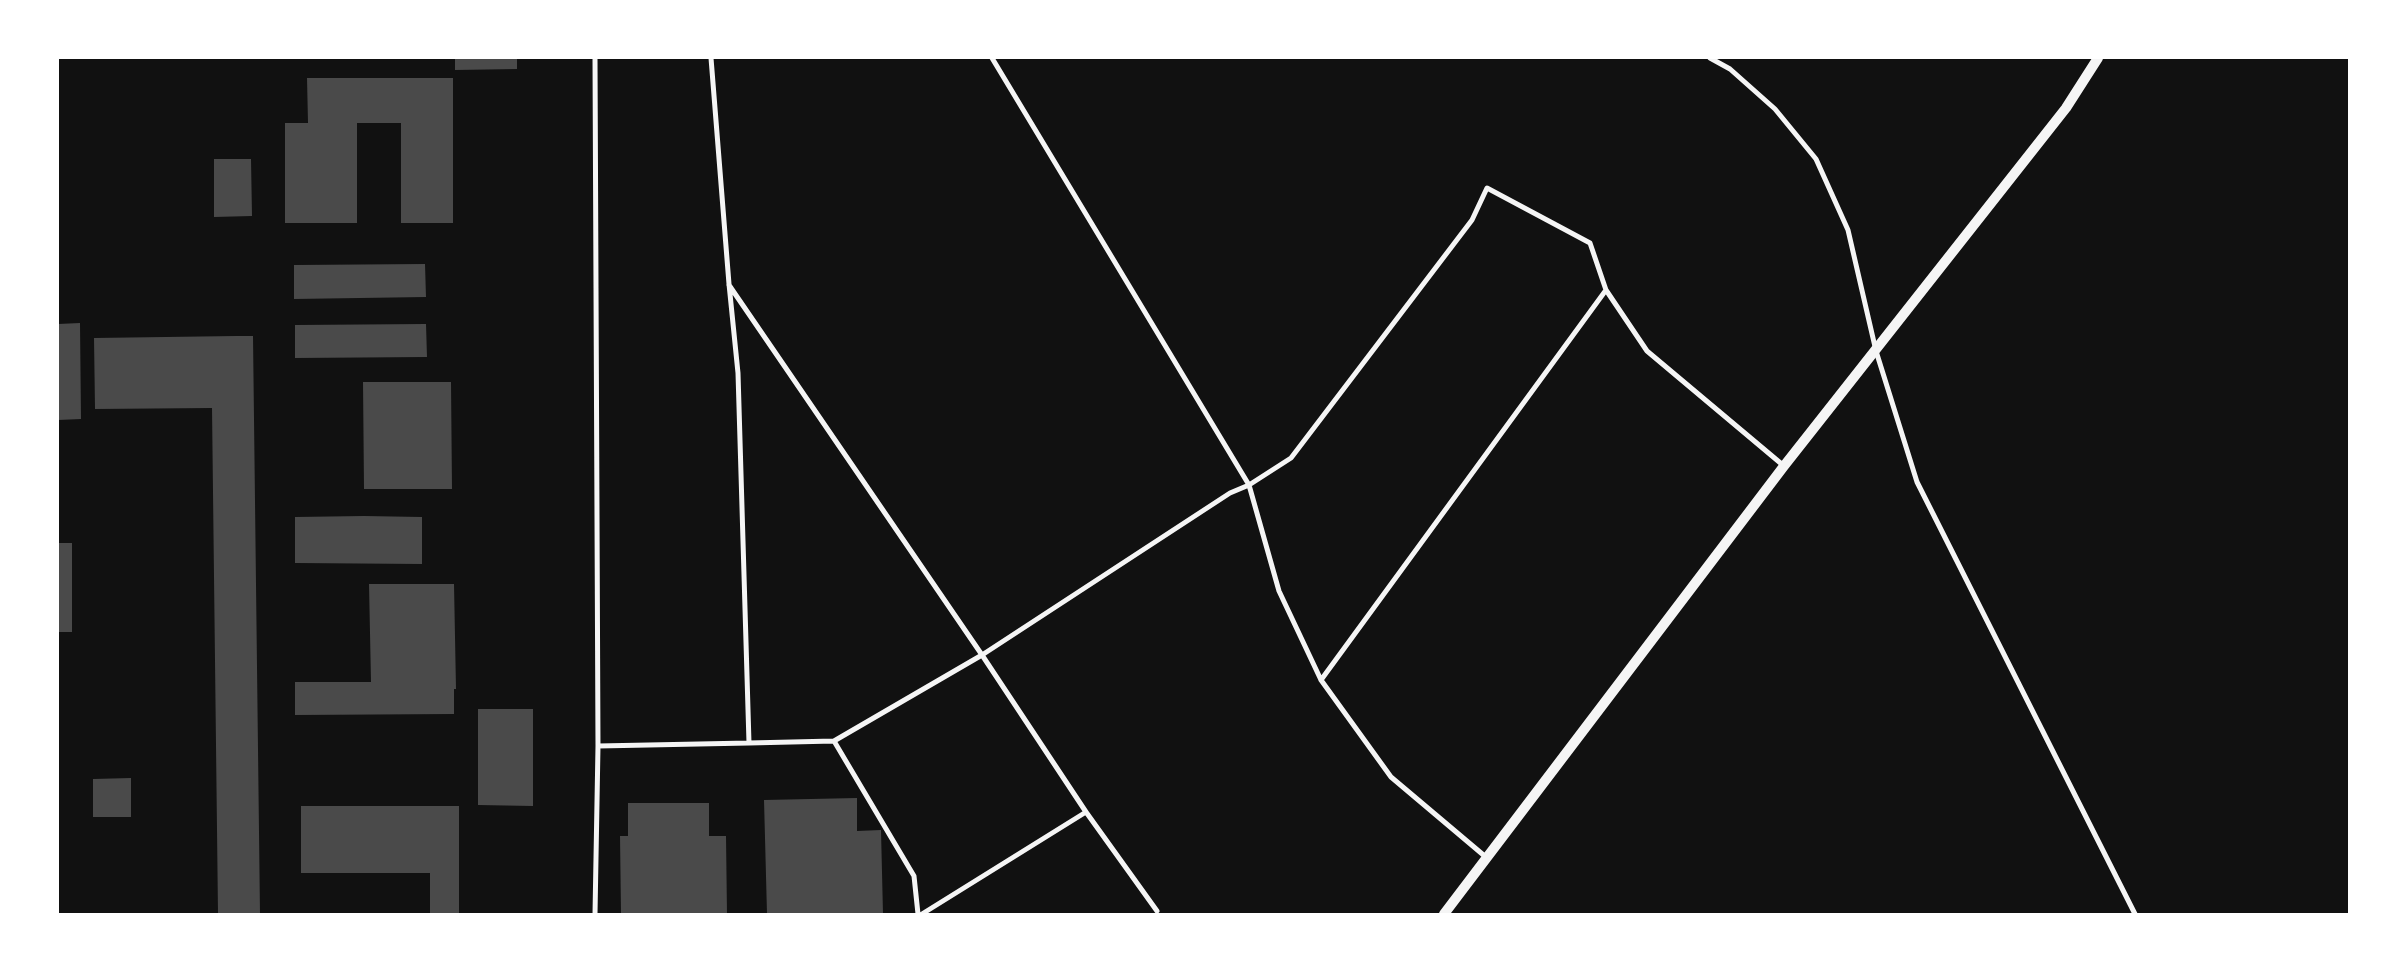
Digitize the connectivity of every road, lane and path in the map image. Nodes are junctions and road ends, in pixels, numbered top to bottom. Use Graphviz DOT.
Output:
graph roads {
  1 [pos="595,58"];
  2 [pos="711,58"];
  3 [pos="992,58"];
  4 [pos="1710,58"];
  5 [pos="2098,58"];
  6 [pos="729,284"];
  7 [pos="1606,290"];
  8 [pos="1876,351"];
  9 [pos="1784,466"];
  10 [pos="1249,485"];
  11 [pos="982,655"];
  12 [pos="1322,680"];
  13 [pos="834,741"];
  14 [pos="749,743"];
  15 [pos="598,746"];
  16 [pos="1086,812"];
  17 [pos="1488,858"];
  18 [pos="1157,911"];
  19 [pos="595,914"];
  20 [pos="920,914"];
  21 [pos="1444,914"];
  22 [pos="2135,914"];
  1 -- 15 [label="street"];
  2 -- 6 [label="street"];
  3 -- 10 [label="street"];
  4 -- 8 [label="street"];
  5 -- 8 [label="main road"];
  6 -- 11 [label="street"];
  6 -- 14 [label="street"];
  7 -- 9 [label="street"];
  7 -- 10 [label="street"];
  7 -- 12 [label="street"];
  8 -- 9 [label="main road"];
  8 -- 22 [label="street"];
  9 -- 17 [label="main road"];
  10 -- 11 [label="street"];
  10 -- 12 [label="street"];
  11 -- 13 [label="street"];
  11 -- 16 [label="street"];
  12 -- 17 [label="street"];
  13 -- 14 [label="street"];
  13 -- 20 [label="street"];
  14 -- 15 [label="street"];
  15 -- 19 [label="street"];
  16 -- 18 [label="street"];
  16 -- 20 [label="street"];
  17 -- 21 [label="main road"];
}
